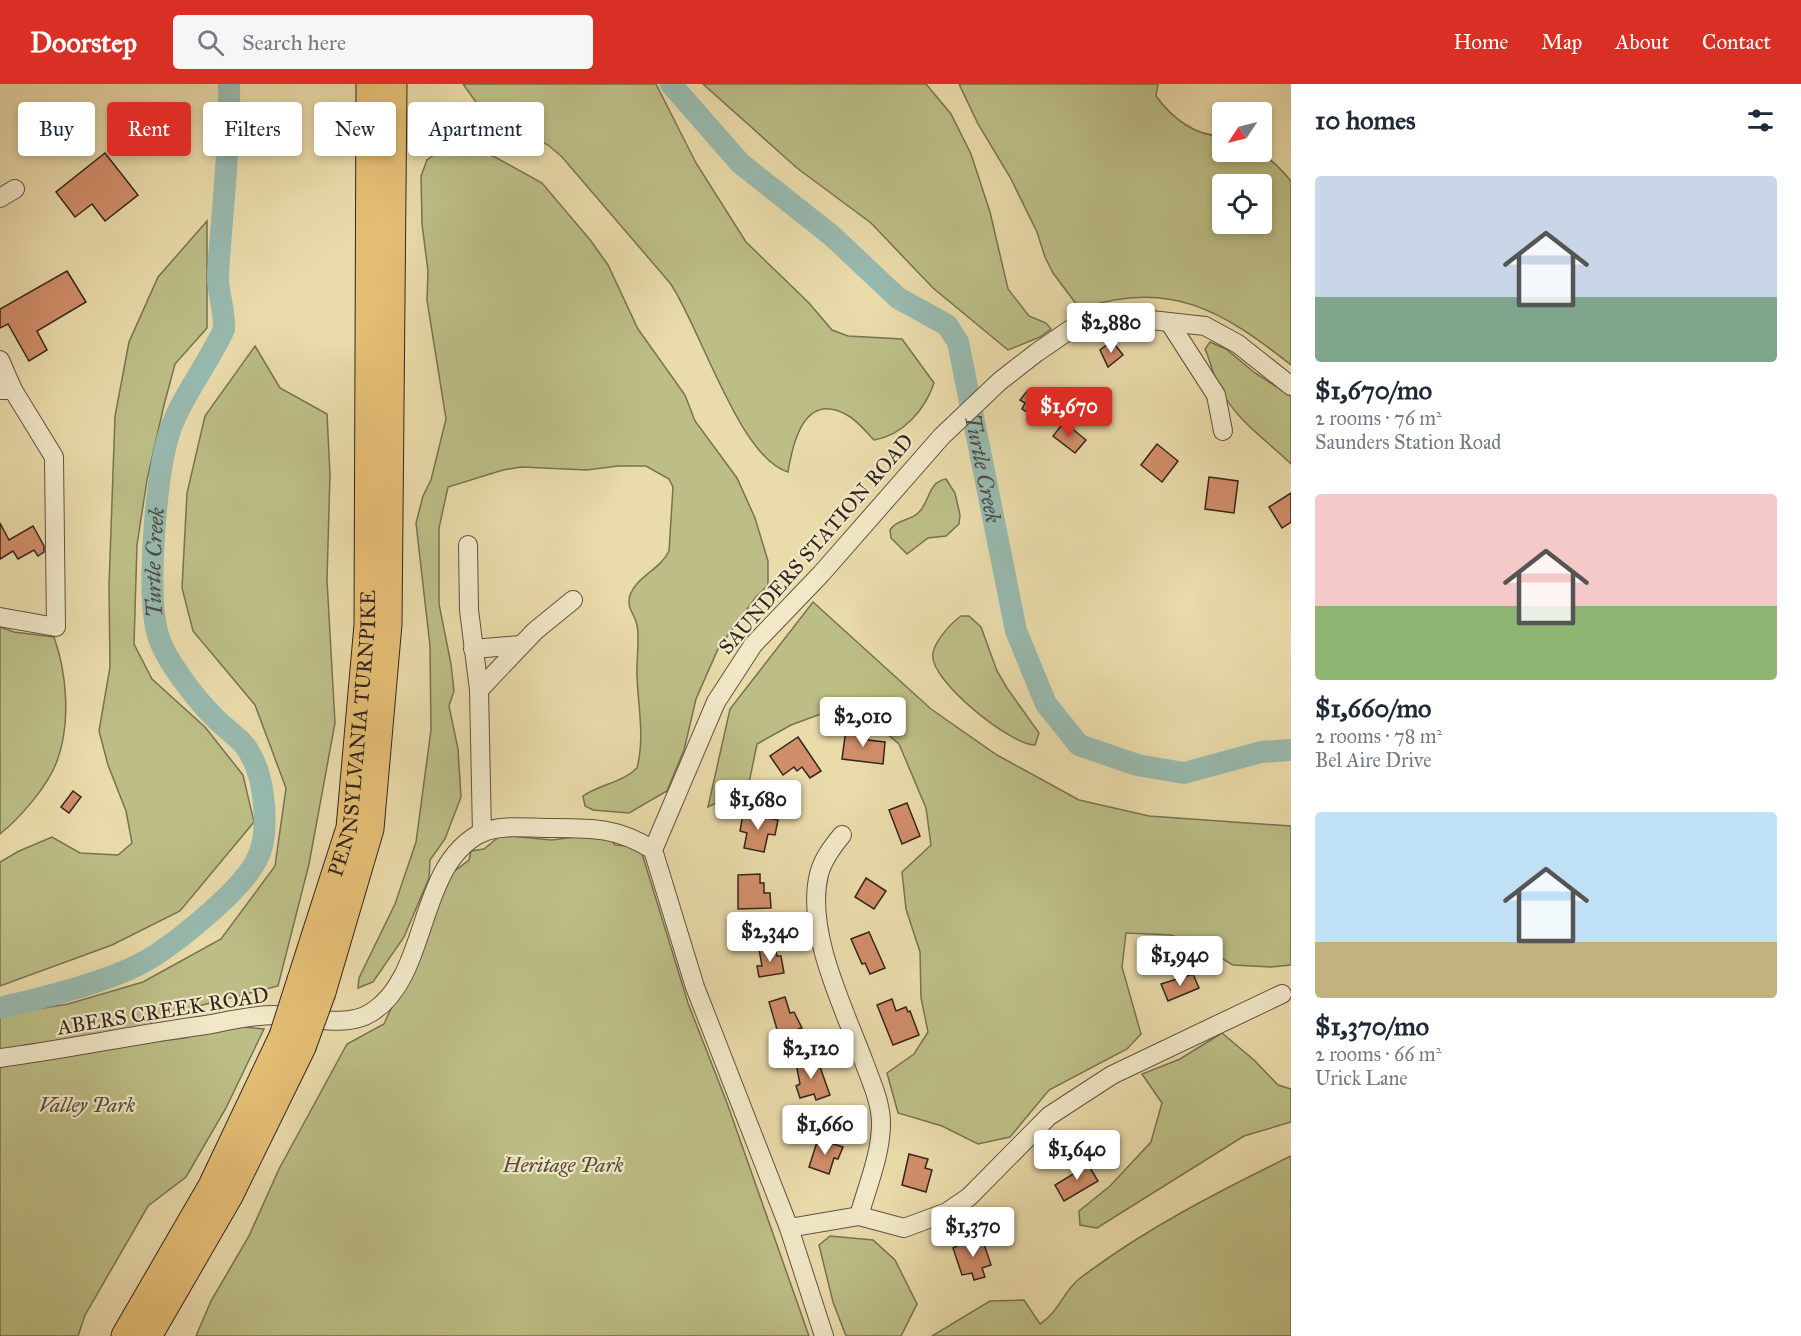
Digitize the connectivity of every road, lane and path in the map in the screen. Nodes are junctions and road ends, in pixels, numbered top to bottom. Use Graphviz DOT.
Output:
graph roads {
  1 [pos="382,92"];
  2 [pos="1169,322"];
  3 [pos="0,360"];
  4 [pos="1291,386"];
  5 [pos="6,390"];
  6 [pos="1223,431"];
  7 [pos="468,545"];
  8 [pos="573,600"];
  9 [pos="0,618"];
  10 [pos="520,645"];
  11 [pos="473,649"];
  12 [pos="478,690"];
  13 [pos="483,832"];
  14 [pos="842,835"];
  15 [pos="653,850"];
  16 [pos="1282,994"];
  17 [pos="292,1042"];
  18 [pos="0,1058"];
  19 [pos="859,1216"];
  20 [pos="789,1228"];
  21 [pos="125,1336"];
  22 [pos="148,1336"];
  23 [pos="824,1336"];
  1 -- 17 [label="highway, PENNSYLVANIA TURNPIKE, bridge"];
  2 -- 4 [label="street, SAUNDERS STATION ROAD"];
  2 -- 6 [label="street"];
  2 -- 15 [label="street, SAUNDERS STATION ROAD"];
  3 -- 5 [label="street"];
  5 -- 9 [label="street"];
  7 -- 11 [label="street"];
  8 -- 10 [label="street"];
  10 -- 11 [label="street"];
  10 -- 12 [label="street"];
  11 -- 12 [label="street"];
  12 -- 13 [label="street"];
  13 -- 15 [label="street, ABERS CREEK ROAD"];
  13 -- 18 [label="street, ABERS CREEK ROAD"];
  14 -- 19 [label="street"];
  15 -- 20 [label="street"];
  16 -- 19 [label="street"];
  17 -- 21 [label="highway, PENNSYLVANIA TURNPIKE"];
  17 -- 22 [label="highway, PENNSYLVANIA TURNPIKE"];
  19 -- 20 [label="street"];
  20 -- 23 [label="street"];
}
